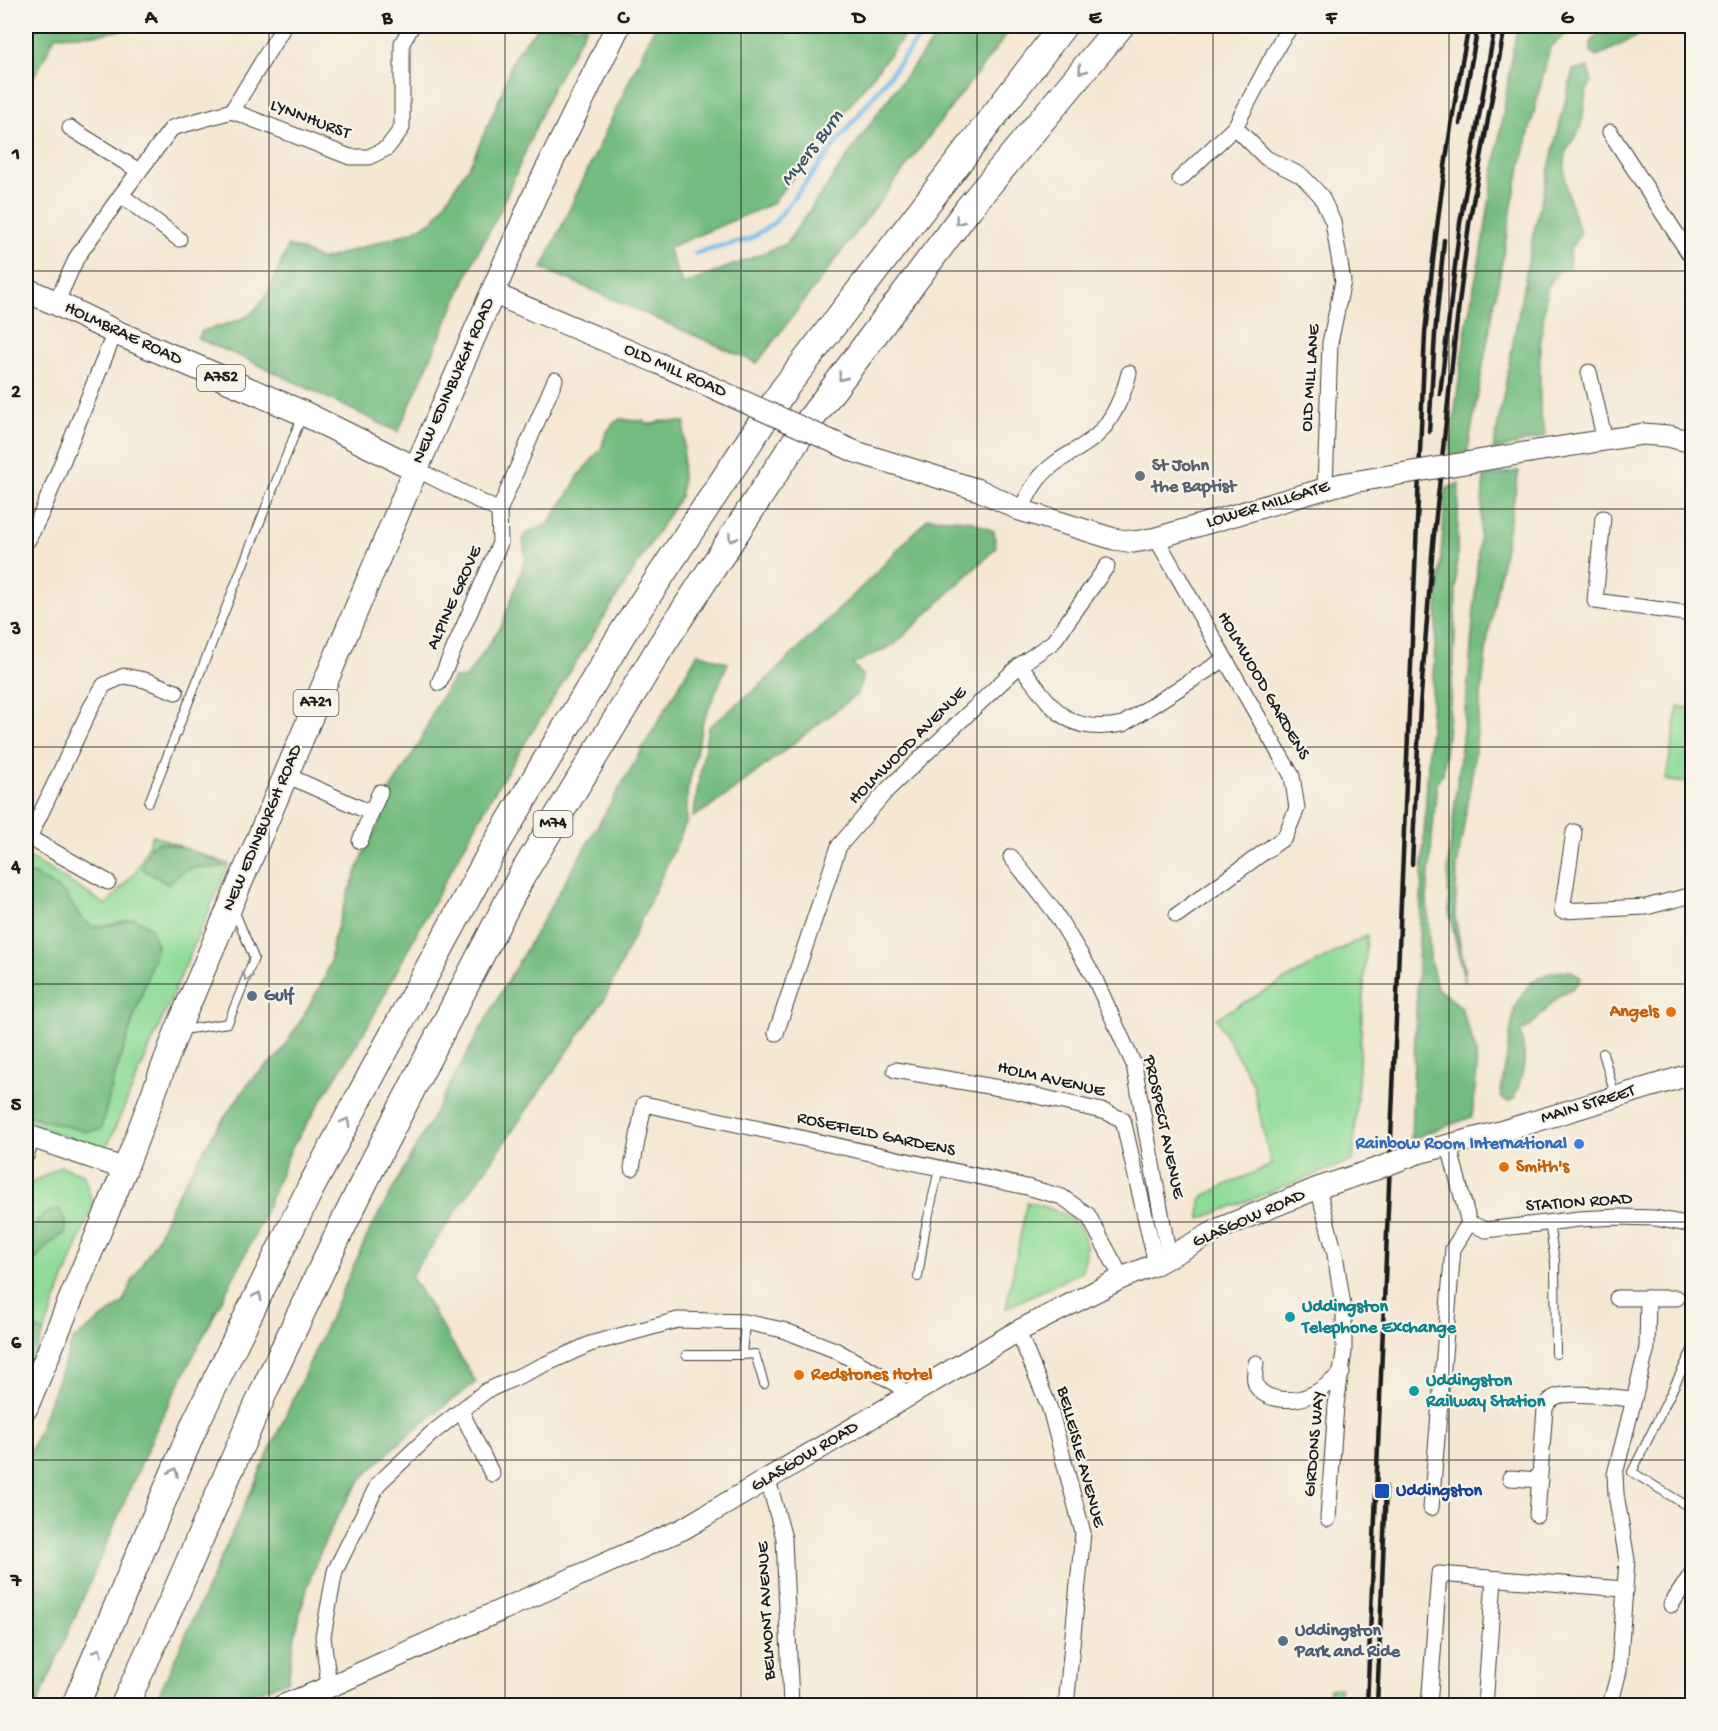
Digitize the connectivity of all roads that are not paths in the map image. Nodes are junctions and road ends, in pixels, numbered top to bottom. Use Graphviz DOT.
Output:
graph roads {
  1 [pos="284,26"];
  2 [pos="412,26"];
  3 [pos="618,26"];
  4 [pos="1063,26"];
  5 [pos="1120,26"];
  6 [pos="1291,26"];
  7 [pos="232,111"];
  8 [pos="1235,127"];
  9 [pos="70,128"];
  10 [pos="1610,132"];
  11 [pos="139,171"];
  12 [pos="1180,179"];
  13 [pos="121,195"];
  14 [pos="178,239"];
  15 [pos="1692,258"];
  16 [pos="26,290"];
  17 [pos="492,293"];
  18 [pos="56,303"];
  19 [pos="115,332"];
  20 [pos="1589,372"];
  21 [pos="1129,373"];
  22 [pos="555,380"];
  23 [pos="303,413"];
  24 [pos="1605,441"];
  25 [pos="1692,442"];
  26 [pos="856,452"];
  27 [pos="416,469"];
  28 [pos="1333,485"];
  29 [pos="1020,510"];
  30 [pos="499,511"];
  31 [pos="1603,519"];
  32 [pos="1156,538"];
  33 [pos="26,541"];
  34 [pos="1107,566"];
  35 [pos="1692,614"];
  36 [pos="1225,659"];
  37 [pos="1020,665"];
  38 [pos="439,683"];
  39 [pos="176,692"];
  40 [pos="286,775"];
  41 [pos="380,792"];
  42 [pos="150,802"];
  43 [pos="371,813"];
  44 [pos="1574,832"];
  45 [pos="27,837"];
  46 [pos="360,841"];
  47 [pos="1011,857"];
  48 [pos="108,882"];
  49 [pos="1692,895"];
  50 [pos="231,903"];
  51 [pos="1177,915"];
  52 [pos="177,1031"];
  53 [pos="776,1033"];
  54 [pos="1603,1053"];
  55 [pos="895,1070"];
  56 [pos="1692,1074"];
  57 [pos="1615,1096"];
  58 [pos="28,1143"];
  59 [pos="1449,1146"];
  60 [pos="632,1168"];
  61 [pos="125,1169"];
  62 [pos="939,1170"];
  63 [pos="1318,1188"];
  64 [pos="1469,1223"];
  65 [pos="1549,1223"];
  66 [pos="1692,1225"];
  67 [pos="1163,1261"];
  68 [pos="918,1276"];
  69 [pos="1122,1278"];
  70 [pos="1617,1298"];
  71 [pos="1648,1298"];
  72 [pos="1677,1298"];
  73 [pos="745,1322"];
  74 [pos="1018,1331"];
  75 [pos="1692,1350"];
  76 [pos="686,1354"];
  77 [pos="1556,1354"];
  78 [pos="742,1355"];
  79 [pos="1256,1363"];
  80 [pos="1342,1373"];
  81 [pos="764,1383"];
  82 [pos="908,1396"];
  83 [pos="1634,1399"];
  84 [pos="26,1407"];
  85 [pos="461,1411"];
  86 [pos="492,1474"];
  87 [pos="1510,1478"];
  88 [pos="768,1479"];
  89 [pos="1540,1480"];
  90 [pos="1431,1508"];
  91 [pos="1692,1509"];
  92 [pos="1538,1515"];
  93 [pos="1328,1519"];
  94 [pos="1692,1573"];
  95 [pos="1494,1579"];
  96 [pos="1624,1589"];
  97 [pos="1671,1605"];
  98 [pos="329,1687"];
  99 [pos="75,1706"];
  100 [pos="124,1706"];
  101 [pos="282,1706"];
  102 [pos="791,1706"];
  103 [pos="1066,1706"];
  104 [pos="1429,1706"];
  105 [pos="1485,1706"];
  106 [pos="1610,1706"];
  1 -- 7 [label="street"];
  2 -- 7 [label="street, LYNNHURST"];
  3 -- 17 [label="main road, NEW EDINBURGH ROAD / A721"];
  99 -- 4 [label="highway, M74, one-way"];
  5 -- 100 [label="highway, M74, one-way"];
  6 -- 8 [label="street"];
  7 -- 11 [label="street"];
  8 -- 12 [label="street"];
  8 -- 28 [label="street, OLD MILL LANE"];
  9 -- 11 [label="street"];
  10 -- 15 [label="street"];
  11 -- 13 [label="street"];
  13 -- 14 [label="street"];
  13 -- 18 [label="street"];
  16 -- 18 [label="main road, HOLMBRAE ROAD / A752"];
  17 -- 26 [label="main road, OLD MILL ROAD, bridge"];
  17 -- 27 [label="main road, NEW EDINBURGH ROAD / A721"];
  18 -- 19 [label="main road, HOLMBRAE ROAD / A752"];
  19 -- 23 [label="main road, HOLMBRAE ROAD / A752"];
  19 -- 33 [label="street"];
  20 -- 24 [label="street"];
  21 -- 29 [label="street"];
  22 -- 30 [label="street"];
  23 -- 27 [label="main road, HOLMBRAE ROAD / A752"];
  23 -- 42 [label="lane"];
  24 -- 25 [label="main road, LOWER MILLGATE"];
  24 -- 28 [label="main road, LOWER MILLGATE, bridge"];
  26 -- 29 [label="main road, LOWER MILLGATE"];
  27 -- 30 [label="street"];
  27 -- 40 [label="main road, NEW EDINBURGH ROAD / A721"];
  28 -- 32 [label="main road, LOWER MILLGATE"];
  29 -- 32 [label="main road, LOWER MILLGATE"];
  30 -- 38 [label="street, ALPINE GROVE"];
  31 -- 35 [label="street"];
  32 -- 36 [label="street, HOLMWOOD GARDENS"];
  34 -- 37 [label="street, HOLMWOOD AVENUE"];
  36 -- 37 [label="street"];
  36 -- 51 [label="street, HOLMWOOD GARDENS"];
  37 -- 53 [label="street, HOLMWOOD AVENUE"];
  39 -- 45 [label="street"];
  40 -- 43 [label="street"];
  40 -- 50 [label="main road, NEW EDINBURGH ROAD / A721"];
  41 -- 43 [label="street"];
  43 -- 46 [label="street"];
  44 -- 49 [label="street"];
  45 -- 48 [label="street"];
  47 -- 67 [label="street, PROSPECT AVENUE"];
  50 -- 52 [label="main road, NEW EDINBURGH ROAD / A721"];
  50 -- 52 [label="lane, one-way"];
  52 -- 61 [label="main road, NEW EDINBURGH ROAD / A721"];
  54 -- 57 [label="lane"];
  55 -- 67 [label="street, HOLM AVENUE"];
  56 -- 57 [label="main road, MAIN STREET"];
  57 -- 59 [label="main road, MAIN STREET"];
  58 -- 61 [label="main road"];
  59 -- 63 [label="main road, MAIN STREET, bridge"];
  59 -- 64 [label="street"];
  60 -- 62 [label="street, ROSEFIELD GARDENS"];
  61 -- 84 [label="main road, NEW EDINBURGH ROAD / A721"];
  62 -- 68 [label="lane"];
  62 -- 69 [label="street, ROSEFIELD GARDENS"];
  63 -- 67 [label="main road, GLASGOW ROAD"];
  63 -- 80 [label="street, GIRDONS WAY"];
  64 -- 65 [label="street, STATION ROAD"];
  64 -- 90 [label="street"];
  65 -- 66 [label="street, STATION ROAD"];
  65 -- 77 [label="lane"];
  67 -- 69 [label="main road, GLASGOW ROAD"];
  69 -- 74 [label="main road, GLASGOW ROAD"];
  70 -- 71 [label="street"];
  71 -- 72 [label="street"];
  71 -- 83 [label="street"];
  73 -- 78 [label="lane"];
  73 -- 82 [label="street"];
  73 -- 85 [label="street"];
  74 -- 82 [label="main road, GLASGOW ROAD"];
  74 -- 103 [label="street, BELLEISLE AVENUE"];
  75 -- 91 [label="lane"];
  76 -- 78 [label="lane"];
  78 -- 81 [label="lane"];
  79 -- 80 [label="street, GIRDONS WAY"];
  80 -- 93 [label="street, GIRDONS WAY"];
  82 -- 88 [label="main road, GLASGOW ROAD"];
  83 -- 89 [label="street"];
  83 -- 96 [label="street"];
  85 -- 86 [label="street"];
  85 -- 98 [label="street"];
  87 -- 89 [label="street"];
  88 -- 98 [label="main road, GLASGOW ROAD"];
  88 -- 102 [label="street, BELMONT AVENUE"];
  89 -- 92 [label="street"];
  94 -- 97 [label="street"];
  95 -- 96 [label="street"];
  95 -- 104 [label="street"];
  95 -- 105 [label="street"];
  96 -- 106 [label="street"];
  98 -- 101 [label="main road, GLASGOW ROAD"];
}
